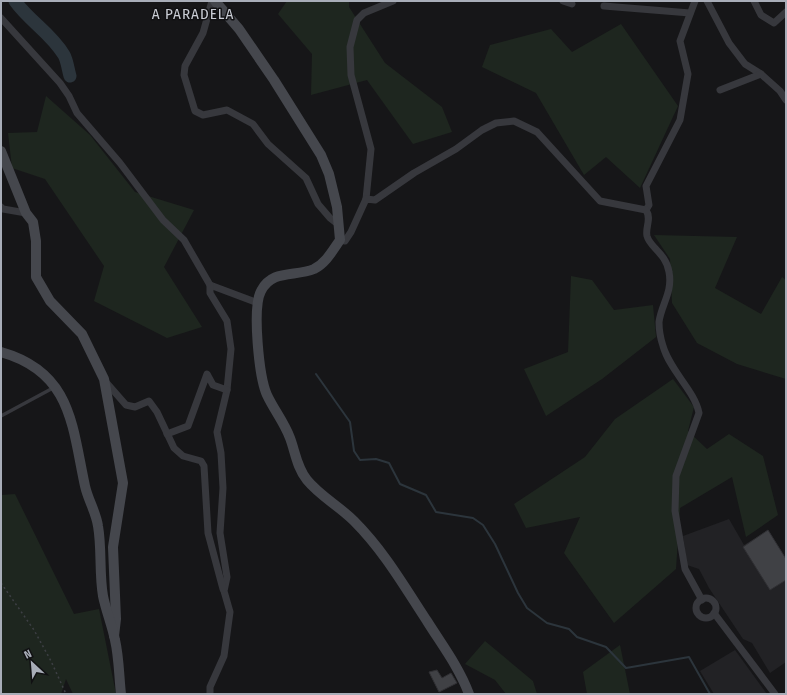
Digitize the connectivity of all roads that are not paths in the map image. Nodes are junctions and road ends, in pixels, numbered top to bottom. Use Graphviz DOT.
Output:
graph roads {
  1 [pos="212,1"];
  2 [pos="215,1"];
  3 [pos="392,1"];
  4 [pos="563,1"];
  5 [pos="695,1"];
  6 [pos="707,1"];
  7 [pos="754,1"];
  8 [pos="572,4"];
  9 [pos="604,6"];
  10 [pos="786,12"];
  11 [pos="690,13"];
  12 [pos="1,18"];
  13 [pos="761,74"];
  14 [pos="720,90"];
  15 [pos="786,100"];
  16 [pos="1,151"];
  17 [pos="366,199"];
  18 [pos="1,207"];
  19 [pos="646,210"];
  20 [pos="26,214"];
  21 [pos="339,225"];
  22 [pos="340,240"];
  23 [pos="210,285"];
  24 [pos="258,302"];
  25 [pos="1,352"];
  26 [pos="104,379"];
  27 [pos="55,387"];
  28 [pos="227,390"];
  29 [pos="1,416"];
  30 [pos="167,434"];
  31 [pos="224,591"];
  32 [pos="702,600"];
  33 [pos="714,613"];
  34 [pos="114,636"];
  35 [pos="121,694"];
  36 [pos="210,694"];
  37 [pos="469,694"];
  38 [pos="775,694"];
  1 -- 21 [label="street"];
  2 -- 21 [label="street"];
  3 -- 17 [label="street"];
  4 -- 8 [label="street"];
  5 -- 11 [label="street"];
  6 -- 13 [label="street"];
  7 -- 10 [label="street"];
  9 -- 11 [label="street"];
  11 -- 19 [label="street"];
  12 -- 23 [label="street"];
  13 -- 14 [label="street"];
  13 -- 15 [label="street"];
  16 -- 20 [label="street"];
  17 -- 19 [label="street"];
  17 -- 22 [label="street"];
  18 -- 20 [label="street"];
  19 -- 32 [label="street"];
  20 -- 26 [label="street"];
  21 -- 22 [label="street"];
  22 -- 24 [label="street"];
  23 -- 24 [label="street"];
  23 -- 28 [label="street"];
  24 -- 37 [label="street"];
  25 -- 27 [label="street"];
  26 -- 30 [label="street"];
  26 -- 34 [label="street"];
  27 -- 29 [label="lane"];
  27 -- 34 [label="street"];
  28 -- 30 [label="street"];
  28 -- 31 [label="street"];
  30 -- 31 [label="street"];
  31 -- 36 [label="street"];
  32 -- 33 [label="street"];
  32 -- 33 [label="street"];
  33 -- 38 [label="street"];
  34 -- 35 [label="street"];
}
